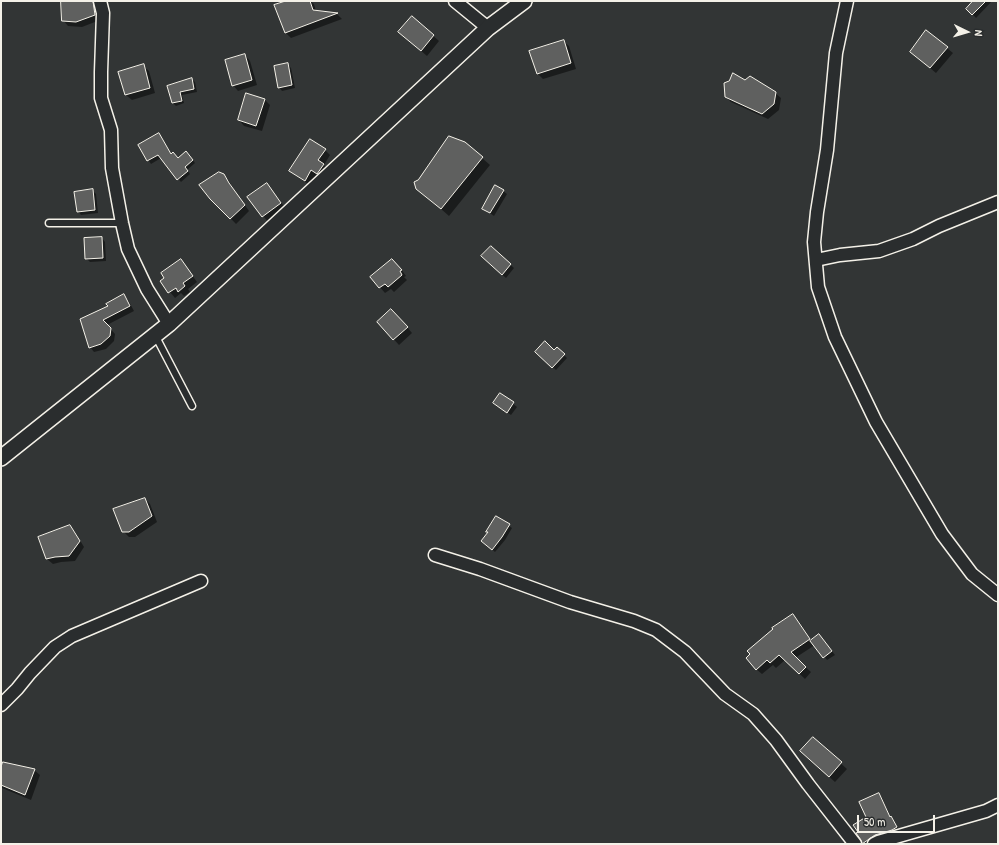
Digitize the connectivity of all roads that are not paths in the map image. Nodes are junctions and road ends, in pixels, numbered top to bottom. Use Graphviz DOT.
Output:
graph roads {
  1 [pos="100,1"];
  2 [pos="455,1"];
  3 [pos="524,1"];
  4 [pos="847,1"];
  5 [pos="488,28"];
  6 [pos="998,202"];
  7 [pos="49,223"];
  8 [pos="122,223"];
  9 [pos="816,260"];
  10 [pos="169,324"];
  11 [pos="155,335"];
  12 [pos="192,406"];
  13 [pos="1,458"];
  14 [pos="435,555"];
  15 [pos="201,581"];
  16 [pos="998,595"];
  17 [pos="1,705"];
  18 [pos="998,805"];
  19 [pos="855,844"];
  20 [pos="874,844"];
  1 -- 8 [label="street"];
  2 -- 5 [label="street"];
  3 -- 5 [label="street"];
  4 -- 9 [label="street"];
  5 -- 10 [label="street"];
  6 -- 9 [label="street"];
  7 -- 8 [label="lane"];
  8 -- 10 [label="street"];
  9 -- 16 [label="street"];
  10 -- 11 [label="street"];
  11 -- 12 [label="lane"];
  11 -- 13 [label="street"];
  14 -- 19 [label="street"];
  15 -- 17 [label="street"];
  18 -- 20 [label="street"];
}
